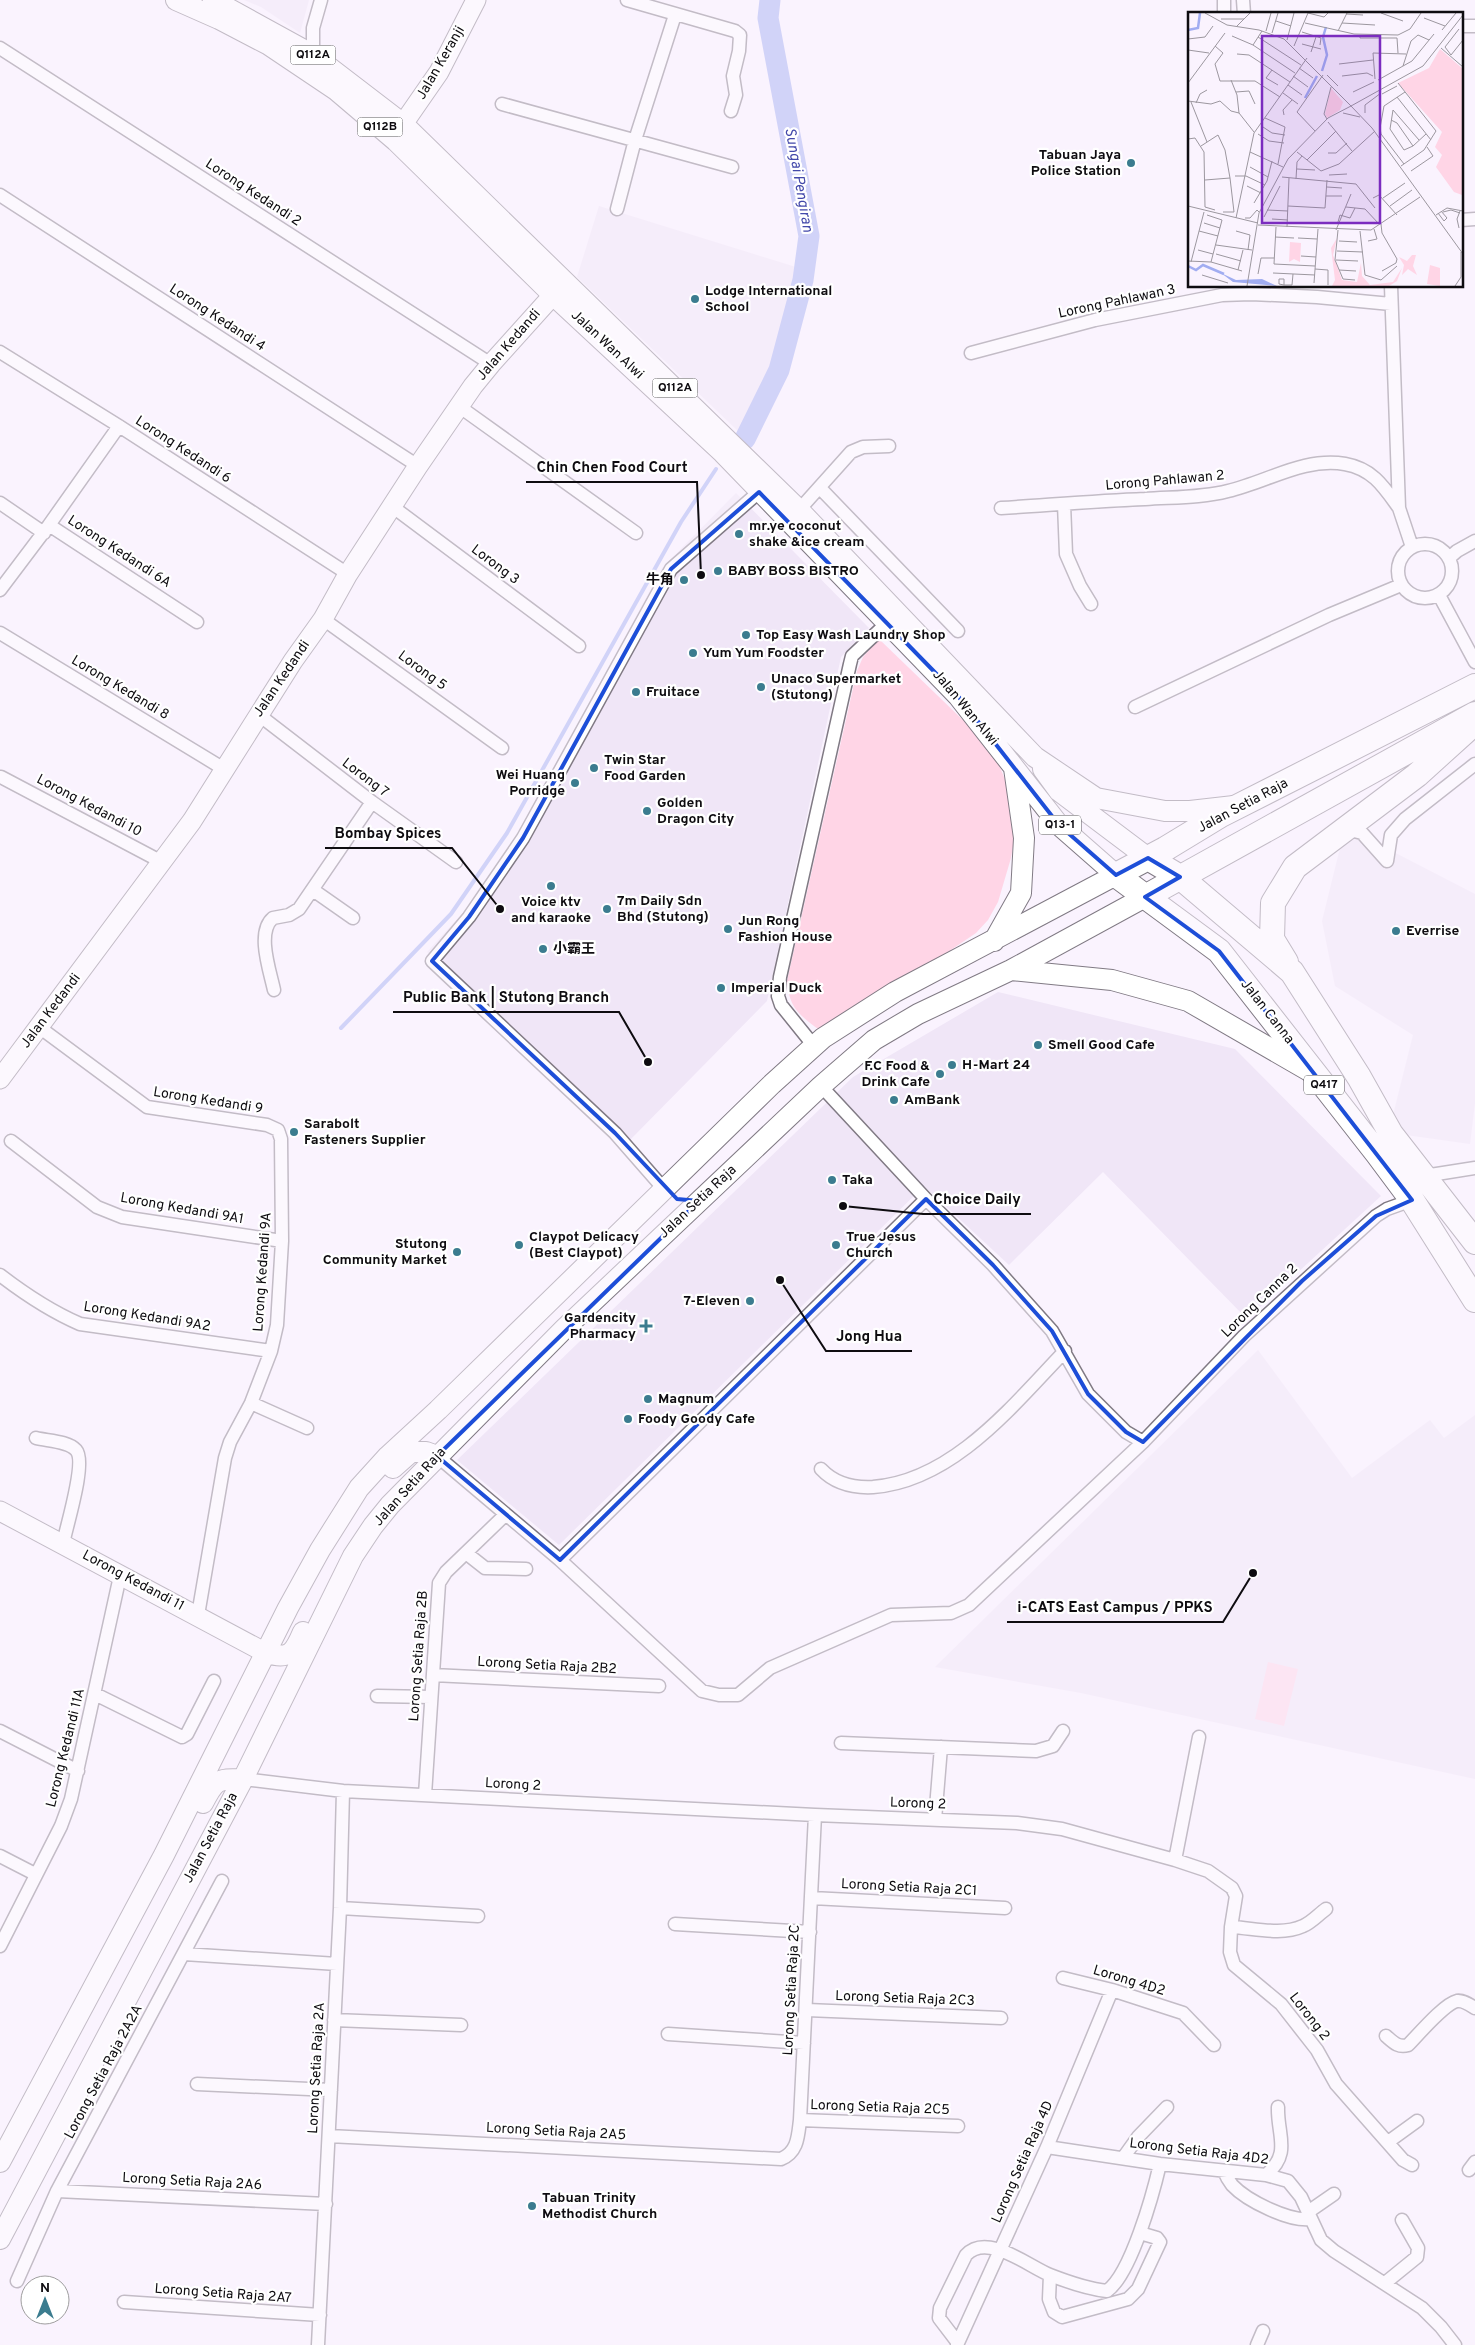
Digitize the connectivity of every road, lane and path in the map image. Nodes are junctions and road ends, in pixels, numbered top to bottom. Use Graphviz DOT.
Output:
graph roads {
  1 [pos="176,0"];
  2 [pos="213,0"];
  3 [pos="321,0"];
  4 [pos="476,0"];
  5 [pos="628,0"];
  6 [pos="675,15"];
  7 [pos="1462,26"];
  8 [pos="1475,26"];
  9 [pos="0,48"];
  10 [pos="313,55"];
  11 [pos="502,104"];
  12 [pos="732,111"];
  13 [pos="403,124"];
  14 [pos="635,140"];
  15 [pos="732,166"];
  16 [pos="0,195"];
  17 [pos="616,210"];
  18 [pos="1475,219"];
  19 [pos="1462,220"];
  20 [pos="560,288"];
  21 [pos="1391,288"];
  22 [pos="1391,304"];
  23 [pos="0,352"];
  24 [pos="971,353"];
  25 [pos="491,364"];
  26 [pos="460,406"];
  27 [pos="119,426"];
  28 [pos="889,446"];
  29 [pos="732,454"];
  30 [pos="418,466"];
  31 [pos="820,488"];
  32 [pos="759,492"];
  33 [pos="0,503"];
  34 [pos="1064,504"];
  35 [pos="393,507"];
  36 [pos="1001,508"];
  37 [pos="1399,508"];
  38 [pos="799,510"];
  39 [pos="47,529"];
  40 [pos="636,533"];
  41 [pos="1475,542"];
  42 [pos="1412,547"];
  43 [pos="1449,558"];
  44 [pos="348,574"];
  45 [pos="1401,585"];
  46 [pos="0,590"];
  47 [pos="1439,595"];
  48 [pos="1091,604"];
  49 [pos="323,619"];
  50 [pos="197,622"];
  51 [pos="887,623"];
  52 [pos="958,630"];
  53 [pos="0,633"];
  54 [pos="579,646"];
  55 [pos="1475,662"];
  56 [pos="1475,686"];
  57 [pos="1135,706"];
  58 [pos="1475,714"];
  59 [pos="259,715"];
  60 [pos="1475,723"];
  61 [pos="502,748"];
  62 [pos="1035,757"];
  63 [pos="1475,764"];
  64 [pos="1014,766"];
  65 [pos="224,769"];
  66 [pos="1,777"];
  67 [pos="372,802"];
  68 [pos="1240,805"];
  69 [pos="1346,828"];
  70 [pos="1148,858"];
  71 [pos="162,862"];
  72 [pos="456,862"];
  73 [pos="1116,875"];
  74 [pos="1180,877"];
  75 [pos="314,890"];
  76 [pos="1145,896"];
  77 [pos="353,918"];
  78 [pos="994,941"];
  79 [pos="1011,970"];
  80 [pos="1292,972"];
  81 [pos="274,990"];
  82 [pos="39,1027"];
  83 [pos="814,1046"];
  84 [pos="1317,1075"];
  85 [pos="0,1079"];
  86 [pos="821,1086"];
  87 [pos="278,1130"];
  88 [pos="11,1141"];
  89 [pos="740,1162"];
  90 [pos="1475,1168"];
  91 [pos="1424,1176"];
  92 [pos="664,1189"];
  93 [pos="926,1199"];
  94 [pos="1412,1200"];
  95 [pos="282,1241"];
  96 [pos="1475,1242"];
  97 [pos="0,1275"];
  98 [pos="1475,1300"];
  99 [pos="271,1351"];
  100 [pos="1065,1351"];
  101 [pos="251,1403"];
  102 [pos="307,1428"];
  103 [pos="1126,1432"];
  104 [pos="36,1438"];
  105 [pos="1143,1442"];
  106 [pos="1132,1452"];
  107 [pos="437,1456"];
  108 [pos="821,1469"];
  109 [pos="390,1505"];
  110 [pos="0,1511"];
  111 [pos="505,1515"];
  112 [pos="62,1544"];
  113 [pos="466,1553"];
  114 [pos="560,1560"];
  115 [pos="526,1569"];
  116 [pos="120,1576"];
  117 [pos="288,1608"];
  118 [pos="198,1615"];
  119 [pos="266,1653"];
  120 [pos="433,1675"];
  121 [pos="214,1682"];
  122 [pos="659,1686"];
  123 [pos="95,1694"];
  124 [pos="378,1696"];
  125 [pos="431,1697"];
  126 [pos="0,1731"];
  127 [pos="1063,1731"];
  128 [pos="1199,1737"];
  129 [pos="841,1743"];
  130 [pos="941,1747"];
  131 [pos="78,1771"];
  132 [pos="243,1779"];
  133 [pos="342,1791"];
  134 [pos="425,1796"];
  135 [pos="815,1815"];
  136 [pos="935,1820"];
  137 [pos="164,1855"];
  138 [pos="0,1856"];
  139 [pos="1175,1860"];
  140 [pos="36,1874"];
  141 [pos="222,1881"];
  142 [pos="812,1898"];
  143 [pos="340,1908"];
  144 [pos="1005,1908"];
  145 [pos="1326,1909"];
  146 [pos="478,1916"];
  147 [pos="675,1924"];
  148 [pos="1231,1927"];
  149 [pos="810,1932"];
  150 [pos="0,1946"];
  151 [pos="184,1954"];
  152 [pos="336,1964"];
  153 [pos="1063,1978"];
  154 [pos="1112,1990"];
  155 [pos="1472,2006"];
  156 [pos="807,2010"];
  157 [pos="1001,2018"];
  158 [pos="334,2020"];
  159 [pos="461,2025"];
  160 [pos="668,2034"];
  161 [pos="1386,2036"];
  162 [pos="804,2043"];
  163 [pos="1214,2045"];
  164 [pos="197,2084"];
  165 [pos="331,2090"];
  166 [pos="1167,2107"];
  167 [pos="1278,2107"];
  168 [pos="800,2120"];
  169 [pos="1417,2121"];
  170 [pos="958,2126"];
  171 [pos="329,2136"];
  172 [pos="1388,2142"];
  173 [pos="1047,2147"];
  174 [pos="1124,2158"];
  175 [pos="781,2159"];
  176 [pos="0,2162"];
  177 [pos="1160,2164"];
  178 [pos="1412,2165"];
  179 [pos="1224,2171"];
  180 [pos="1266,2175"];
  181 [pos="57,2191"];
  182 [pos="1334,2194"];
  183 [pos="326,2204"];
  184 [pos="1310,2215"];
  185 [pos="1402,2220"];
  186 [pos="1140,2233"];
  187 [pos="0,2239"];
  188 [pos="1000,2250"];
  189 [pos="1050,2275"];
  190 [pos="17,2281"];
  191 [pos="1385,2283"];
  192 [pos="124,2302"];
  193 [pos="320,2315"];
  194 [pos="1263,2331"];
  195 [pos="957,2344"];
  196 [pos="318,2345"];
  197 [pos="1257,2345"];
  198 [pos="1455,2345"];
  1 -- 20 [label="main road, Jalan Wan Alwi / Q112B"];
  2 -- 10 [label="main road, Jalan Wan Alwi / Q112A"];
  3 -- 10 [label="street"];
  4 -- 13 [label="street, Jalan Keranji"];
  5 -- 6 [label="street"];
  6 -- 12 [label="street"];
  6 -- 14 [label="street"];
  7 -- 8 [label="street"];
  9 -- 25 [label="street, Lorong Kedandi 2"];
  10 -- 13 [label="main road, Jalan Wan Alwi / Q112A"];
  11 -- 14 [label="street"];
  13 -- 20 [label="main road, Jalan Wan Alwi / Q112A"];
  14 -- 15 [label="street"];
  14 -- 17 [label="street"];
  16 -- 30 [label="street, Lorong Kedandi 4"];
  18 -- 19 [label="street"];
  20 -- 25 [label="street, Jalan Kedandi"];
  20 -- 29 [label="main road, Jalan Wan Alwi / Q112A"];
  21 -- 22 [label="street"];
  22 -- 24 [label="street, Lorong Pahlawan 3"];
  22 -- 37 [label="street"];
  23 -- 27 [label="street, Lorong Kedandi 6"];
  25 -- 26 [label="street, Jalan Kedandi"];
  26 -- 30 [label="street, Jalan Kedandi"];
  26 -- 40 [label="street"];
  27 -- 39 [label="street, Lorong Kedandi 6A"];
  27 -- 44 [label="street, Lorong Kedandi 6"];
  28 -- 31 [label="street"];
  29 -- 32 [label="main road, Jalan Wan Alwi"];
  29 -- 38 [label="main road, Jalan Wan Alwi / Q112A"];
  30 -- 35 [label="street, Jalan Kedandi"];
  31 -- 38 [label="street"];
  31 -- 52 [label="street"];
  32 -- 51 [label="main road, Jalan Wan Alwi"];
  32 -- 92 [label="street"];
  33 -- 39 [label="street"];
  34 -- 36 [label="street, Lorong Pahlawan 2"];
  34 -- 37 [label="street, Lorong Pahlawan 2"];
  34 -- 48 [label="street"];
  35 -- 44 [label="street, Jalan Kedandi"];
  35 -- 54 [label="street, Lorong 3"];
  37 -- 42 [label="street"];
  38 -- 62 [label="main road, Jalan Wan Alwi / Q112A"];
  39 -- 46 [label="street"];
  39 -- 50 [label="street, Lorong Kedandi 6A"];
  41 -- 43 [label="street"];
  42 -- 43 [label="street"];
  42 -- 45 [label="street"];
  43 -- 47 [label="street"];
  44 -- 49 [label="street, Jalan Kedandi"];
  45 -- 47 [label="street"];
  45 -- 57 [label="street"];
  47 -- 55 [label="street"];
  49 -- 59 [label="street, Jalan Kedandi"];
  49 -- 61 [label="street, Lorong 5"];
  51 -- 64 [label="main road, Jalan Wan Alwi"];
  51 -- 83 [label="street"];
  53 -- 65 [label="street, Lorong Kedandi 8"];
  56 -- 68 [label="highway, Jalan Setia Raja"];
  58 -- 74 [label="highway"];
  59 -- 65 [label="street, Jalan Kedandi"];
  59 -- 67 [label="street, Lorong 7"];
  60 -- 69 [label="highway"];
  62 -- 68 [label="main road"];
  62 -- 70 [label="main road"];
  63 -- 69 [label="street"];
  64 -- 73 [label="main road, Jalan Canna / Q13-1"];
  64 -- 78 [label="main road"];
  65 -- 71 [label="street, Jalan Kedandi"];
  66 -- 71 [label="street, Lorong Kedandi 10"];
  67 -- 72 [label="street, Lorong 7"];
  67 -- 75 [label="street"];
  68 -- 70 [label="highway, Jalan Setia Raja"];
  69 -- 80 [label="highway"];
  70 -- 73 [label="highway, Jalan Setia Raja"];
  70 -- 74 [label="highway, Q417"];
  71 -- 82 [label="street, Jalan Kedandi"];
  73 -- 76 [label="highway, Jalan Canna / Q417"];
  73 -- 78 [label="main road"];
  74 -- 76 [label="highway"];
  74 -- 80 [label="highway, Q417"];
  75 -- 77 [label="street"];
  75 -- 81 [label="street"];
  76 -- 79 [label="main road, Jalan Setia Raja"];
  76 -- 84 [label="highway, Jalan Canna / Q417"];
  78 -- 83 [label="main road"];
  79 -- 84 [label="main road"];
  79 -- 86 [label="main road, Jalan Setia Raja"];
  80 -- 91 [label="highway, Q417"];
  82 -- 85 [label="street, Jalan Kedandi"];
  82 -- 87 [label="street, Lorong Kedandi 9"];
  83 -- 92 [label="main road"];
  84 -- 94 [label="highway, Jalan Canna / Q417"];
  86 -- 89 [label="main road, Jalan Setia Raja"];
  86 -- 93 [label="street"];
  87 -- 95 [label="street, Lorong Kedandi 9A"];
  88 -- 95 [label="street, Lorong Kedandi 9A1"];
  89 -- 92 [label="main road"];
  89 -- 107 [label="main road, Jalan Setia Raja"];
  90 -- 91 [label="street"];
  91 -- 96 [label="highway, Q417"];
  92 -- 117 [label="main road"];
  93 -- 100 [label="street"];
  93 -- 114 [label="street"];
  94 -- 98 [label="highway, Jalan Canna / Q417"];
  94 -- 105 [label="street, Lorong Canna 2"];
  95 -- 99 [label="street, Lorong Kedandi 9A"];
  97 -- 99 [label="street, Lorong Kedandi 9A2"];
  99 -- 101 [label="street, Lorong Kedandi 9A"];
  100 -- 103 [label="street"];
  100 -- 108 [label="street"];
  101 -- 102 [label="street"];
  101 -- 118 [label="street, Lorong Kedandi 9A"];
  103 -- 105 [label="street"];
  103 -- 106 [label="street"];
  104 -- 112 [label="street"];
  105 -- 106 [label="street, Lorong Canna 2"];
  106 -- 114 [label="street, Lorong Canna 2"];
  107 -- 109 [label="main road, Jalan Setia Raja"];
  107 -- 111 [label="street, Lorong Canna 2"];
  107 -- 117 [label="main road"];
  109 -- 119 [label="main road"];
  109 -- 132 [label="main road, Jalan Setia Raja"];
  110 -- 112 [label="street, Lorong Kedandi 11"];
  111 -- 113 [label="street, Lorong Setia Raja 2B"];
  111 -- 114 [label="street, Lorong Canna 2"];
  112 -- 116 [label="street, Lorong Kedandi 11"];
  113 -- 115 [label="street"];
  113 -- 120 [label="street, Lorong Setia Raja 2B"];
  116 -- 118 [label="street, Lorong Kedandi 11"];
  116 -- 123 [label="street, Lorong Kedandi 11A"];
  117 -- 119 [label="main road"];
  118 -- 119 [label="street, Lorong Kedandi 11"];
  119 -- 137 [label="main road"];
  120 -- 122 [label="street, Lorong Setia Raja 2B2"];
  120 -- 125 [label="street, Lorong Setia Raja 2B"];
  121 -- 123 [label="street"];
  123 -- 131 [label="street, Lorong Kedandi 11A"];
  124 -- 125 [label="street"];
  125 -- 134 [label="street, Lorong Setia Raja 2B"];
  126 -- 131 [label="street"];
  127 -- 130 [label="street"];
  128 -- 139 [label="street"];
  129 -- 130 [label="street"];
  130 -- 136 [label="street"];
  131 -- 140 [label="street, Lorong Kedandi 11A"];
  132 -- 133 [label="street, Lorong 2"];
  132 -- 137 [label="main road"];
  132 -- 187 [label="main road, Jalan Setia Raja"];
  133 -- 134 [label="street, Lorong 2"];
  133 -- 143 [label="street, Lorong Setia Raja 2A"];
  134 -- 135 [label="street, Lorong 2"];
  135 -- 136 [label="street, Lorong 2"];
  135 -- 142 [label="street, Lorong Setia Raja 2C"];
  136 -- 139 [label="street, Lorong 2"];
  137 -- 176 [label="main road"];
  138 -- 140 [label="street"];
  139 -- 148 [label="street, Lorong 2"];
  140 -- 150 [label="street, Lorong Kedandi 11A"];
  141 -- 151 [label="street, Lorong Setia Raja 2A2A"];
  142 -- 144 [label="street, Lorong Setia Raja 2C1"];
  142 -- 149 [label="street, Lorong Setia Raja 2C"];
  143 -- 146 [label="street"];
  143 -- 152 [label="street, Lorong Setia Raja 2A"];
  145 -- 148 [label="street"];
  147 -- 149 [label="street"];
  148 -- 172 [label="street, Lorong 2"];
  149 -- 156 [label="street, Lorong Setia Raja 2C"];
  151 -- 152 [label="street"];
  151 -- 181 [label="street, Lorong Setia Raja 2A2A"];
  152 -- 158 [label="street, Lorong Setia Raja 2A"];
  153 -- 154 [label="street, Lorong 4D2"];
  154 -- 163 [label="street, Lorong 4D2"];
  154 -- 173 [label="street, Lorong Setia Raja 4D"];
  155 -- 161 [label="street"];
  156 -- 157 [label="street, Lorong Setia Raja 2C3"];
  156 -- 162 [label="street, Lorong Setia Raja 2C"];
  158 -- 159 [label="street"];
  158 -- 165 [label="street, Lorong Setia Raja 2A"];
  160 -- 162 [label="street"];
  162 -- 168 [label="street, Lorong Setia Raja 2C"];
  164 -- 165 [label="street"];
  165 -- 171 [label="street, Lorong Setia Raja 2A"];
  166 -- 174 [label="street"];
  167 -- 180 [label="street"];
  168 -- 170 [label="street, Lorong Setia Raja 2C5"];
  168 -- 175 [label="street, Lorong Setia Raja 2C"];
  169 -- 172 [label="street"];
  171 -- 175 [label="street, Lorong Setia Raja 2A5"];
  171 -- 183 [label="street, Lorong Setia Raja 2A"];
  172 -- 178 [label="street, Lorong 2"];
  173 -- 174 [label="street, Lorong Setia Raja 4D2"];
  173 -- 188 [label="street, Lorong Setia Raja 4D"];
  174 -- 177 [label="street, Lorong Setia Raja 4D2"];
  177 -- 179 [label="street, Lorong Setia Raja 4D2"];
  177 -- 186 [label="street"];
  179 -- 180 [label="street, Lorong Setia Raja 4D2"];
  179 -- 184 [label="street"];
  180 -- 184 [label="street, Lorong Setia Raja 4D2"];
  181 -- 183 [label="street, Lorong Setia Raja 2A6"];
  181 -- 190 [label="street, Lorong Setia Raja 2A2A"];
  182 -- 184 [label="street"];
  183 -- 193 [label="street, Lorong Setia Raja 2A"];
  184 -- 191 [label="street, Lorong Setia Raja 4D2"];
  185 -- 191 [label="street"];
  186 -- 189 [label="street"];
  186 -- 189 [label="street"];
  188 -- 189 [label="street"];
  188 -- 195 [label="street, Lorong Setia Raja 4D"];
  188 -- 195 [label="street"];
  191 -- 198 [label="street, Lorong Setia Raja 4D2"];
  192 -- 193 [label="street, Lorong Setia Raja 2A7"];
  193 -- 196 [label="street, Lorong Setia Raja 2A"];
  194 -- 197 [label="street"];
}
